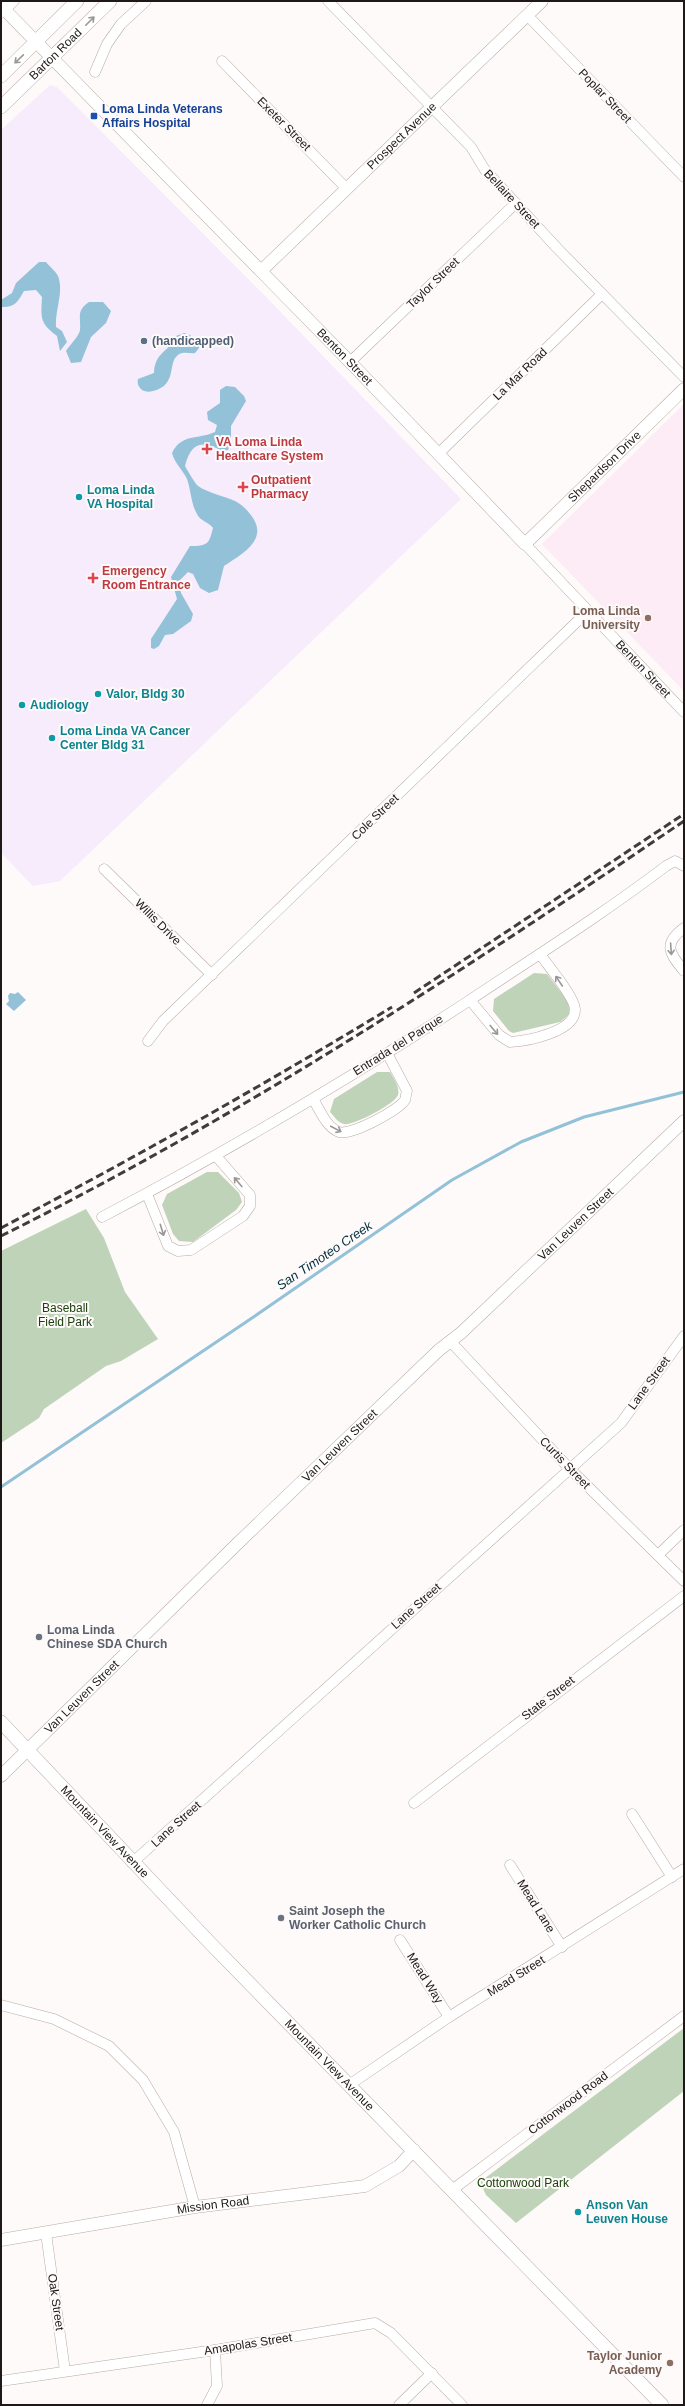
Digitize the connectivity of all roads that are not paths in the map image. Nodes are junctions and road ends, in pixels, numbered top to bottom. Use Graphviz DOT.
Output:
graph roads {
  1 [pos="14,1"];
  2 [pos="77,1"];
  3 [pos="110,1"];
  4 [pos="146,1"];
  5 [pos="328,1"];
  6 [pos="542,1"];
  7 [pos="2,10"];
  8 [pos="527,15"];
  9 [pos="36,42"];
  10 [pos="52,58"];
  11 [pos="222,61"];
  12 [pos="95,72"];
  13 [pos="1,76"];
  14 [pos="1,107"];
  15 [pos="431,107"];
  16 [pos="684,177"];
  17 [pos="346,188"];
  18 [pos="516,203"];
  19 [pos="261,271"];
  20 [pos="602,294"];
  21 [pos="350,362"];
  22 [pos="684,377"];
  23 [pos="684,389"];
  24 [pos="438,454"];
  25 [pos="525,544"];
  26 [pos="587,612"];
  27 [pos="684,712"];
  28 [pos="684,866"];
  29 [pos="104,869"];
  30 [pos="684,928"];
  31 [pos="540,954"];
  32 [pos="684,971"];
  33 [pos="212,975"];
  34 [pos="470,1000"];
  35 [pos="148,1041"];
  36 [pos="387,1053"];
  37 [pos="313,1098"];
  38 [pos="684,1121"];
  39 [pos="216,1156"];
  40 [pos="147,1194"];
  41 [pos="102,1217"];
  42 [pos="684,1336"];
  43 [pos="450,1341"];
  44 [pos="569,1468"];
  45 [pos="684,1530"];
  46 [pos="658,1554"];
  47 [pos="684,1581"];
  48 [pos="684,1596"];
  49 [pos="1,1722"];
  50 [pos="28,1750"];
  51 [pos="1,1776"];
  52 [pos="414,1803"];
  53 [pos="632,1814"];
  54 [pos="132,1863"];
  55 [pos="510,1865"];
  56 [pos="684,1869"];
  57 [pos="672,1877"];
  58 [pos="400,1940"];
  59 [pos="562,1947"];
  60 [pos="1,2005"];
  61 [pos="684,2016"];
  62 [pos="449,2017"];
  63 [pos="349,2085"];
  64 [pos="414,2150"];
  65 [pos="452,2190"];
  66 [pos="196,2207"];
  67 [pos="46,2233"];
  68 [pos="1,2240"];
  69 [pos="215,2350"];
  70 [pos="65,2371"];
  71 [pos="432,2373"];
  72 [pos="1,2380"];
  73 [pos="657,2403"];
  74 [pos="207,2405"];
  75 [pos="399,2405"];
  76 [pos="462,2405"];
  1 -- 7 [label="street"];
  2 -- 9 [label="main road, Barton Road"];
  10 -- 3 [label="main road, Barton Road, one-way"];
  4 -- 12 [label="street"];
  5 -- 15 [label="street, Bellaire Street"];
  6 -- 8 [label="street, Prospect Avenue"];
  7 -- 9 [label="street, Benton Street"];
  8 -- 15 [label="street, Prospect Avenue"];
  8 -- 16 [label="street, Poplar Street"];
  9 -- 10 [label="street, Benton Street"];
  9 -- 13 [label="main road, Barton Road, one-way"];
  10 -- 14 [label="main road, Barton Road"];
  10 -- 19 [label="street, Benton Street"];
  11 -- 17 [label="street, Exeter Street"];
  15 -- 17 [label="street, Prospect Avenue"];
  15 -- 18 [label="street, Bellaire Street"];
  17 -- 19 [label="street, Prospect Avenue"];
  18 -- 20 [label="street, Bellaire Street"];
  18 -- 21 [label="street, Taylor Street"];
  19 -- 21 [label="street, Benton Street"];
  20 -- 22 [label="street, Bellaire Street"];
  20 -- 24 [label="street, La Mar Road"];
  21 -- 24 [label="street, Benton Street"];
  23 -- 25 [label="street, Shepardson Drive"];
  24 -- 25 [label="street, Benton Street"];
  25 -- 26 [label="street, Benton Street"];
  26 -- 27 [label="street, Benton Street"];
  26 -- 33 [label="street, Cole Street"];
  28 -- 31 [label="street, Entrada del Parque"];
  29 -- 33 [label="street, Willis Drive"];
  30 -- 32 [label="street, one-way"];
  31 -- 34 [label="street, Entrada del Parque"];
  34 -- 31 [label="street, one-way"];
  33 -- 35 [label="street, Cole Street"];
  34 -- 36 [label="street, Entrada del Parque"];
  36 -- 37 [label="street, Entrada del Parque"];
  37 -- 36 [label="street, one-way"];
  37 -- 39 [label="street, Entrada del Parque"];
  38 -- 43 [label="street, Van Leuven Street"];
  39 -- 40 [label="street, Entrada del Parque"];
  40 -- 39 [label="street, one-way"];
  40 -- 41 [label="street, Entrada del Parque"];
  42 -- 44 [label="street, Lane Street"];
  43 -- 44 [label="street, Curtis Street"];
  43 -- 50 [label="street, Van Leuven Street"];
  44 -- 46 [label="street, Curtis Street"];
  44 -- 54 [label="street, Lane Street"];
  45 -- 46 [label="street"];
  46 -- 47 [label="street, Curtis Street"];
  48 -- 52 [label="street, State Street"];
  49 -- 50 [label="main road, Mountain View Avenue"];
  50 -- 51 [label="street, Van Leuven Street"];
  50 -- 54 [label="main road, Mountain View Avenue"];
  53 -- 57 [label="street"];
  54 -- 63 [label="main road, Mountain View Avenue"];
  55 -- 59 [label="street, Mead Lane"];
  56 -- 57 [label="street, Mead Street"];
  57 -- 59 [label="street, Mead Street"];
  58 -- 62 [label="street, Mead Way"];
  59 -- 62 [label="street, Mead Street"];
  60 -- 66 [label="street"];
  61 -- 65 [label="street, Cottonwood Road"];
  62 -- 63 [label="street, Mead Street"];
  63 -- 64 [label="main road, Mountain View Avenue"];
  64 -- 65 [label="main road, Mountain View Avenue"];
  64 -- 66 [label="street, Mission Road"];
  65 -- 73 [label="main road, Mountain View Avenue"];
  66 -- 67 [label="street, Mission Road"];
  67 -- 68 [label="street, Mission Road"];
  67 -- 70 [label="street, Oak Street"];
  69 -- 70 [label="street, Amapolas Street"];
  69 -- 71 [label="street, Amapolas Street"];
  69 -- 74 [label="street"];
  70 -- 72 [label="street, Amapolas Street"];
  71 -- 75 [label="street"];
  71 -- 76 [label="street, Amapolas Street"];
}
